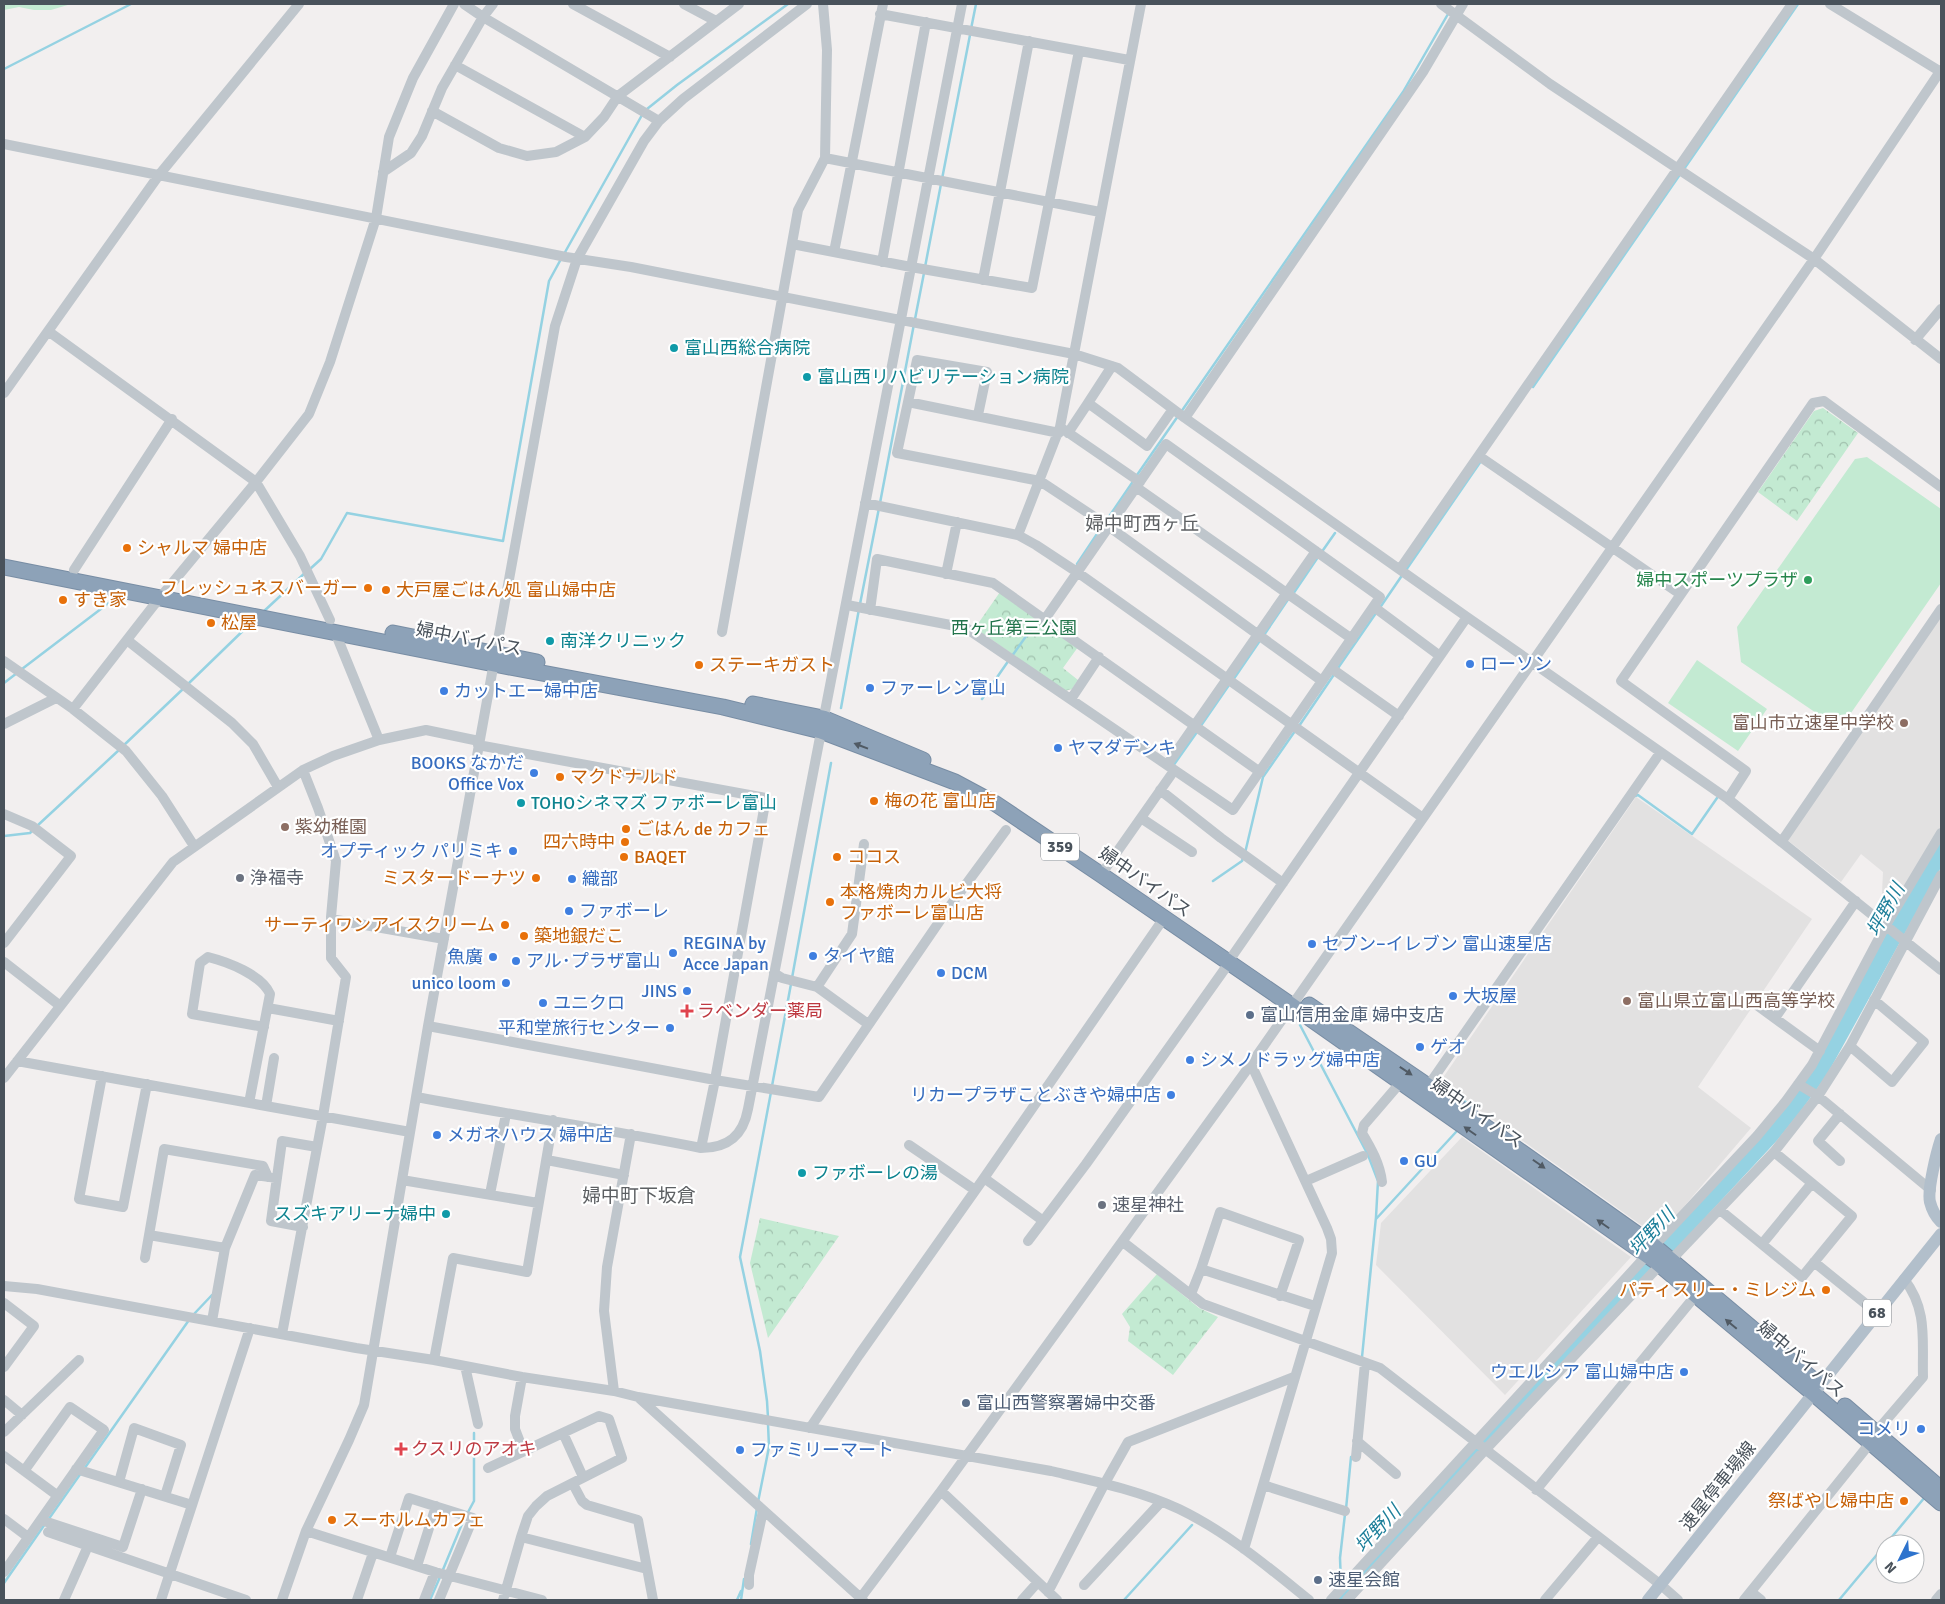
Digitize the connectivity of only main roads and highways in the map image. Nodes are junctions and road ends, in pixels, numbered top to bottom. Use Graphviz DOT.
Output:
graph roads {
  1 [pos="4,558"];
  2 [pos="4,567"];
  3 [pos="163,593"];
  4 [pos="822,725"];
  5 [pos="1231,959"];
  6 [pos="1294,1001"];
  7 [pos="1941,1139"];
  8 [pos="1941,1222"];
  9 [pos="1941,1234"];
  10 [pos="1651,1251"];
  11 [pos="1666,1262"];
  12 [pos="1818,1390"];
  13 [pos="1873,1437"];
  14 [pos="1941,1488"];
  15 [pos="1941,1503"];
  16 [pos="1648,1600"];
  1 -- 3 [label="highway, 婦中バイパス / 359"];
  2 -- 3 [label="highway, 婦中バイパス / 359"];
  3 -- 4 [label="highway, 婦中バイパス / 359"];
  5 -- 4 [label="highway, 婦中バイパス / 359, one-way"];
  4 -- 5 [label="highway, 婦中バイパス / 359"];
  5 -- 6 [label="highway, 婦中バイパス / 359"];
  10 -- 6 [label="highway, 婦中バイパス / 359, one-way"];
  6 -- 10 [label="highway, 婦中バイパス / 359, one-way"];
  7 -- 8 [label="main road"];
  9 -- 12 [label="main road, 68"];
  10 -- 11 [label="highway, 婦中バイパス / 359"];
  11 -- 12 [label="highway, 婦中バイパス / 359"];
  12 -- 11 [label="highway, 婦中バイパス / 359, one-way"];
  12 -- 13 [label="highway, 婦中バイパス / 359"];
  12 -- 16 [label="main road, 速星停車場線"];
  13 -- 14 [label="highway, 婦中バイパス / 359"];
  13 -- 15 [label="highway, 婦中バイパス / 359"];
}
